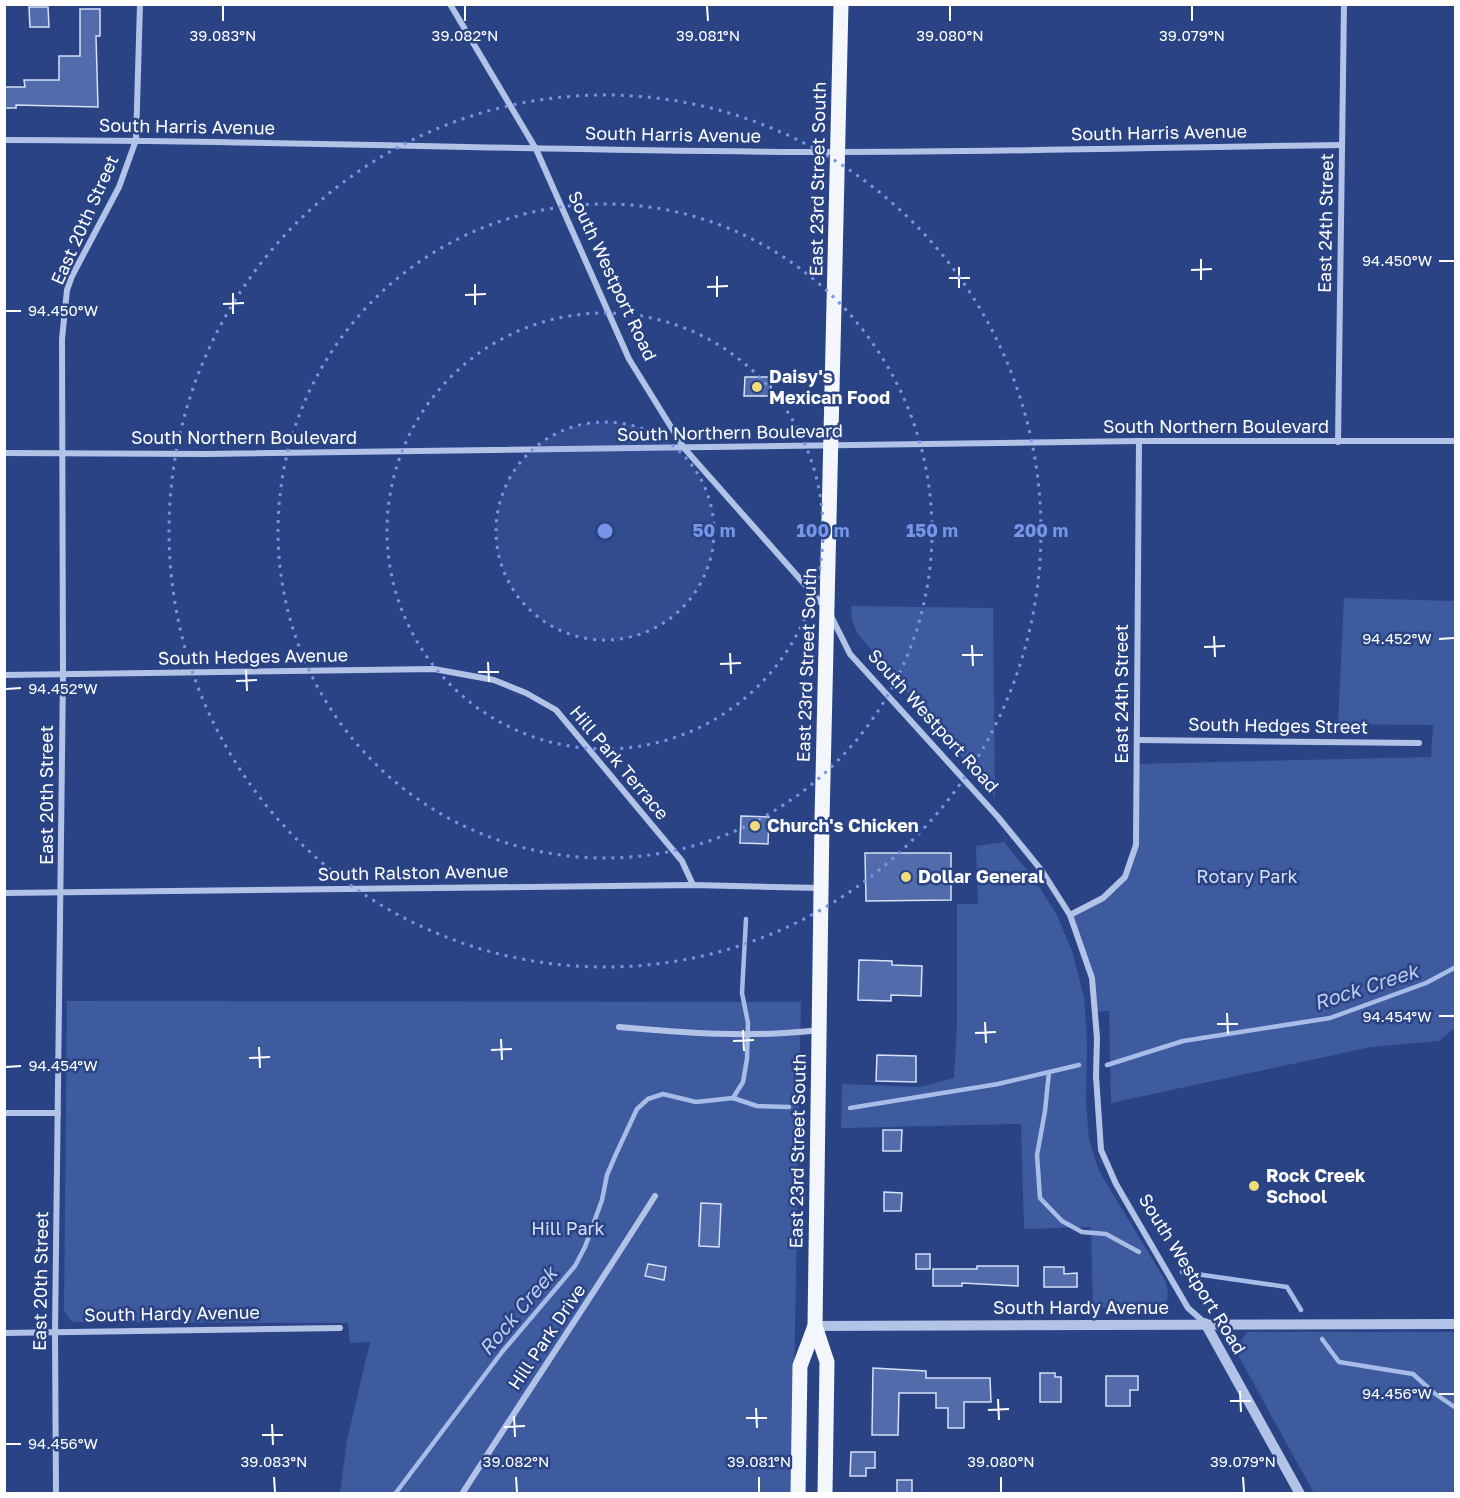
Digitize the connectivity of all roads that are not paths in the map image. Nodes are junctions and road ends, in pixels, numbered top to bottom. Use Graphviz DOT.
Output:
graph roads {
  1 [pos="140,4"];
  2 [pos="450,4"];
  3 [pos="841,4"];
  4 [pos="1344,4"];
  5 [pos="4,140"];
  6 [pos="136,140"];
  7 [pos="1342,145"];
  8 [pos="536,149"];
  9 [pos="838,152"];
  10 [pos="1139,441"];
  11 [pos="1455,441"];
  12 [pos="1338,442"];
  13 [pos="832,447"];
  14 [pos="684,448"];
  15 [pos="4,453"];
  16 [pos="63,453"];
  17 [pos="829,611"];
  18 [pos="63,674"];
  19 [pos="4,675"];
  20 [pos="501,683"];
  21 [pos="1137,740"];
  22 [pos="1419,743"];
  23 [pos="693,885"];
  24 [pos="821,888"];
  25 [pos="62,892"];
  26 [pos="4,893"];
  27 [pos="1070,915"];
  28 [pos="619,1027"];
  29 [pos="820,1030"];
  30 [pos="4,1113"];
  31 [pos="58,1113"];
  32 [pos="655,1196"];
  33 [pos="1205,1323"];
  34 [pos="1455,1324"];
  35 [pos="815,1326"];
  36 [pos="340,1328"];
  37 [pos="55,1332"];
  38 [pos="4,1333"];
  39 [pos="56,1494"];
  40 [pos="462,1494"];
  41 [pos="798,1494"];
  42 [pos="825,1494"];
  43 [pos="1300,1494"];
  1 -- 6 [label="street, East 20th Street"];
  2 -- 8 [label="street, South Westport Road"];
  3 -- 9 [label="main road, East 23rd Street South"];
  4 -- 7 [label="street, East 24th Street"];
  5 -- 6 [label="street, South Harris Avenue"];
  6 -- 8 [label="street, South Harris Avenue"];
  6 -- 16 [label="street, East 20th Street"];
  7 -- 9 [label="street, South Harris Avenue"];
  7 -- 12 [label="street, East 24th Street"];
  8 -- 9 [label="street, South Harris Avenue"];
  8 -- 14 [label="street, South Westport Road"];
  9 -- 13 [label="main road, East 23rd Street South"];
  10 -- 12 [label="street, South Northern Boulevard"];
  10 -- 13 [label="street, South Northern Boulevard"];
  10 -- 21 [label="street, East 24th Street"];
  11 -- 12 [label="street, South Northern Boulevard"];
  13 -- 14 [label="street, South Northern Boulevard"];
  13 -- 17 [label="main road, East 23rd Street South"];
  14 -- 16 [label="street, South Northern Boulevard"];
  14 -- 17 [label="street, South Westport Road"];
  15 -- 16 [label="street, South Northern Boulevard"];
  16 -- 18 [label="street, East 20th Street"];
  17 -- 24 [label="main road, East 23rd Street South"];
  17 -- 27 [label="street, South Westport Road"];
  18 -- 19 [label="street, South Hedges Avenue"];
  18 -- 20 [label="street, South Hedges Avenue"];
  18 -- 25 [label="street, East 20th Street"];
  20 -- 23 [label="street, Hill Park Terrace"];
  21 -- 22 [label="street, South Hedges Street"];
  21 -- 27 [label="street, East 24th Street"];
  23 -- 24 [label="street, South Ralston Avenue"];
  23 -- 25 [label="street, South Ralston Avenue"];
  24 -- 29 [label="main road, East 23rd Street South"];
  25 -- 26 [label="street, South Ralston Avenue"];
  25 -- 31 [label="street, East 20th Street"];
  27 -- 33 [label="street, South Westport Road"];
  28 -- 29 [label="street"];
  29 -- 35 [label="main road, East 23rd Street South"];
  30 -- 31 [label="street"];
  31 -- 37 [label="street, East 20th Street"];
  32 -- 40 [label="street, Hill Park Drive"];
  33 -- 34 [label="street, South Hardy Avenue"];
  33 -- 35 [label="street, South Hardy Avenue"];
  33 -- 43 [label="street, South Westport Road"];
  35 -- 41 [label="main road, East 23rd Street South"];
  35 -- 42 [label="main road, East 23rd Street South"];
  36 -- 37 [label="street, South Hardy Avenue"];
  37 -- 38 [label="street, South Hardy Avenue"];
  37 -- 39 [label="street, East 20th Street"];
}
